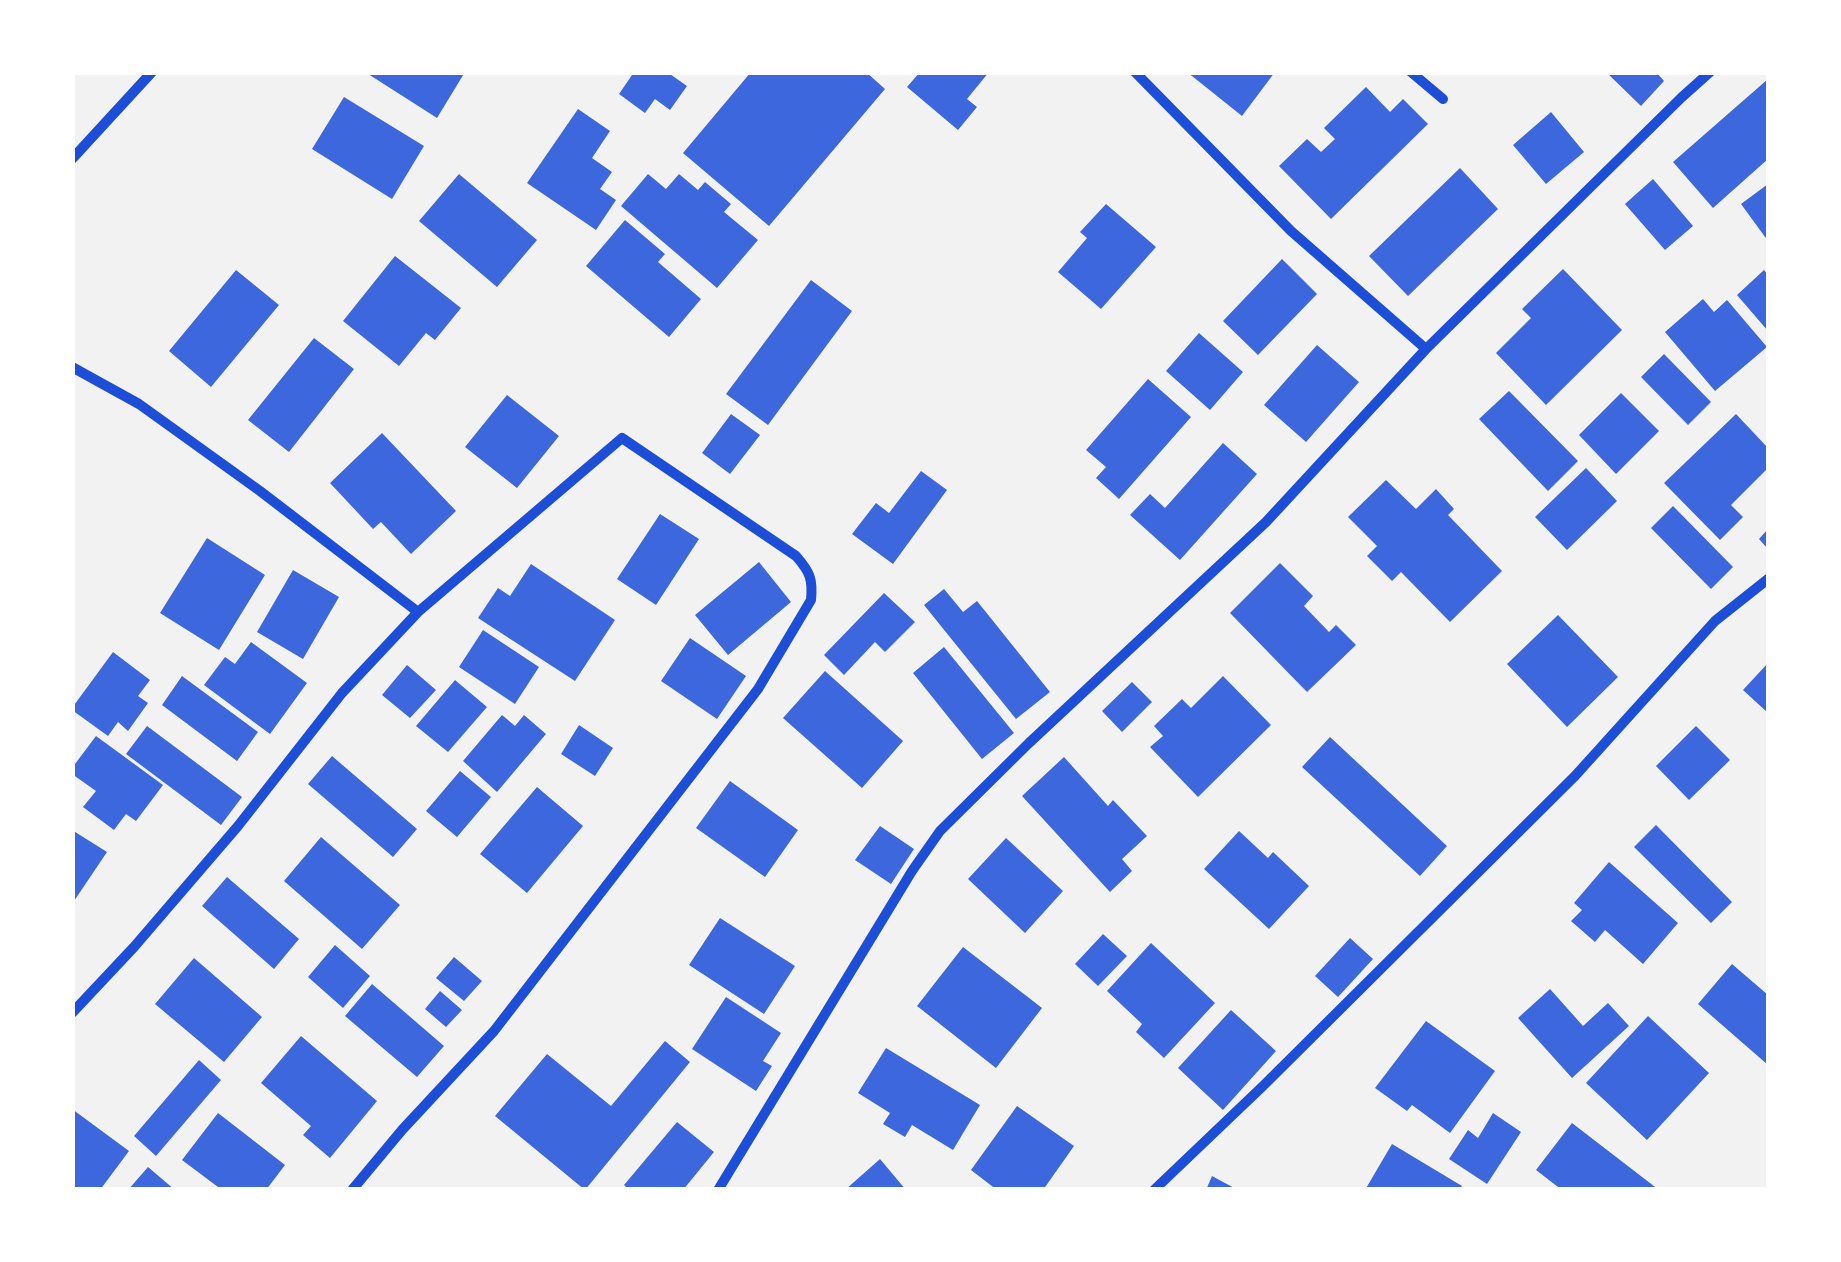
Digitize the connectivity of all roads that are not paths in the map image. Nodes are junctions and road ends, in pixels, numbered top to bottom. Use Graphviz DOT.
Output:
graph roads {
  1 [pos="152,72"];
  2 [pos="1135,72"];
  3 [pos="1411,72"];
  4 [pos="1710,72"];
  5 [pos="1443,99"];
  6 [pos="72,159"];
  7 [pos="1426,350"];
  8 [pos="72,367"];
  9 [pos="1768,579"];
  10 [pos="418,612"];
  11 [pos="72,1013"];
  12 [pos="352,1190"];
  13 [pos="718,1190"];
  14 [pos="1154,1190"];
  1 -- 6 [label="street"];
  2 -- 7 [label="street"];
  3 -- 5 [label="street"];
  4 -- 7 [label="street"];
  7 -- 13 [label="street"];
  8 -- 10 [label="street"];
  9 -- 14 [label="street"];
  10 -- 11 [label="street"];
  10 -- 12 [label="street"];
}
